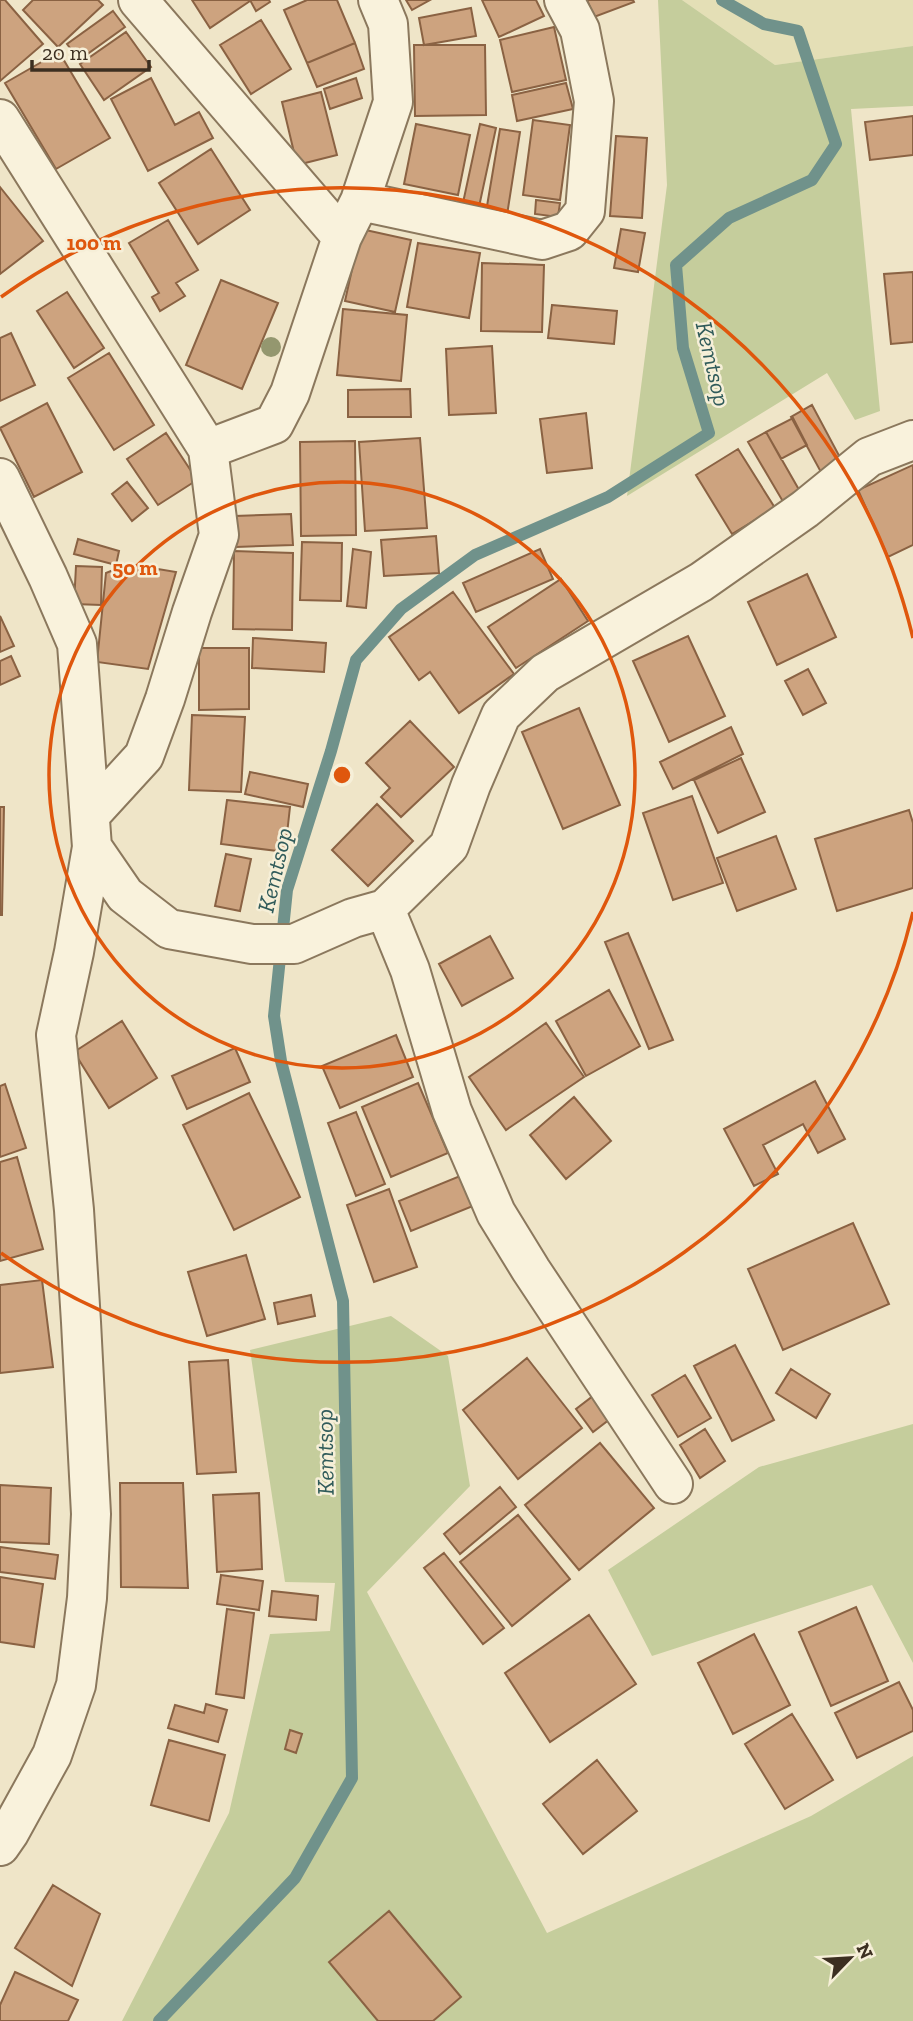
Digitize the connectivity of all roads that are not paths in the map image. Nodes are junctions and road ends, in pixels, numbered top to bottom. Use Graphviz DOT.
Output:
graph roads {
  1 [pos="138,0"];
  2 [pos="378,0"];
  3 [pos="564,0"];
  4 [pos="0,119"];
  5 [pos="360,201"];
  6 [pos="342,237"];
  7 [pos="913,440"];
  8 [pos="208,449"];
  9 [pos="0,478"];
  10 [pos="91,831"];
  11 [pos="385,909"];
  12 [pos="673,1484"];
  13 [pos="0,1846"];
  1 -- 6 [label="street"];
  2 -- 5 [label="street"];
  3 -- 5 [label="street"];
  4 -- 8 [label="street"];
  5 -- 6 [label="street"];
  6 -- 8 [label="street"];
  7 -- 11 [label="street"];
  8 -- 10 [label="street"];
  9 -- 10 [label="street"];
  10 -- 11 [label="street"];
  10 -- 13 [label="street"];
  11 -- 12 [label="street"];
}
